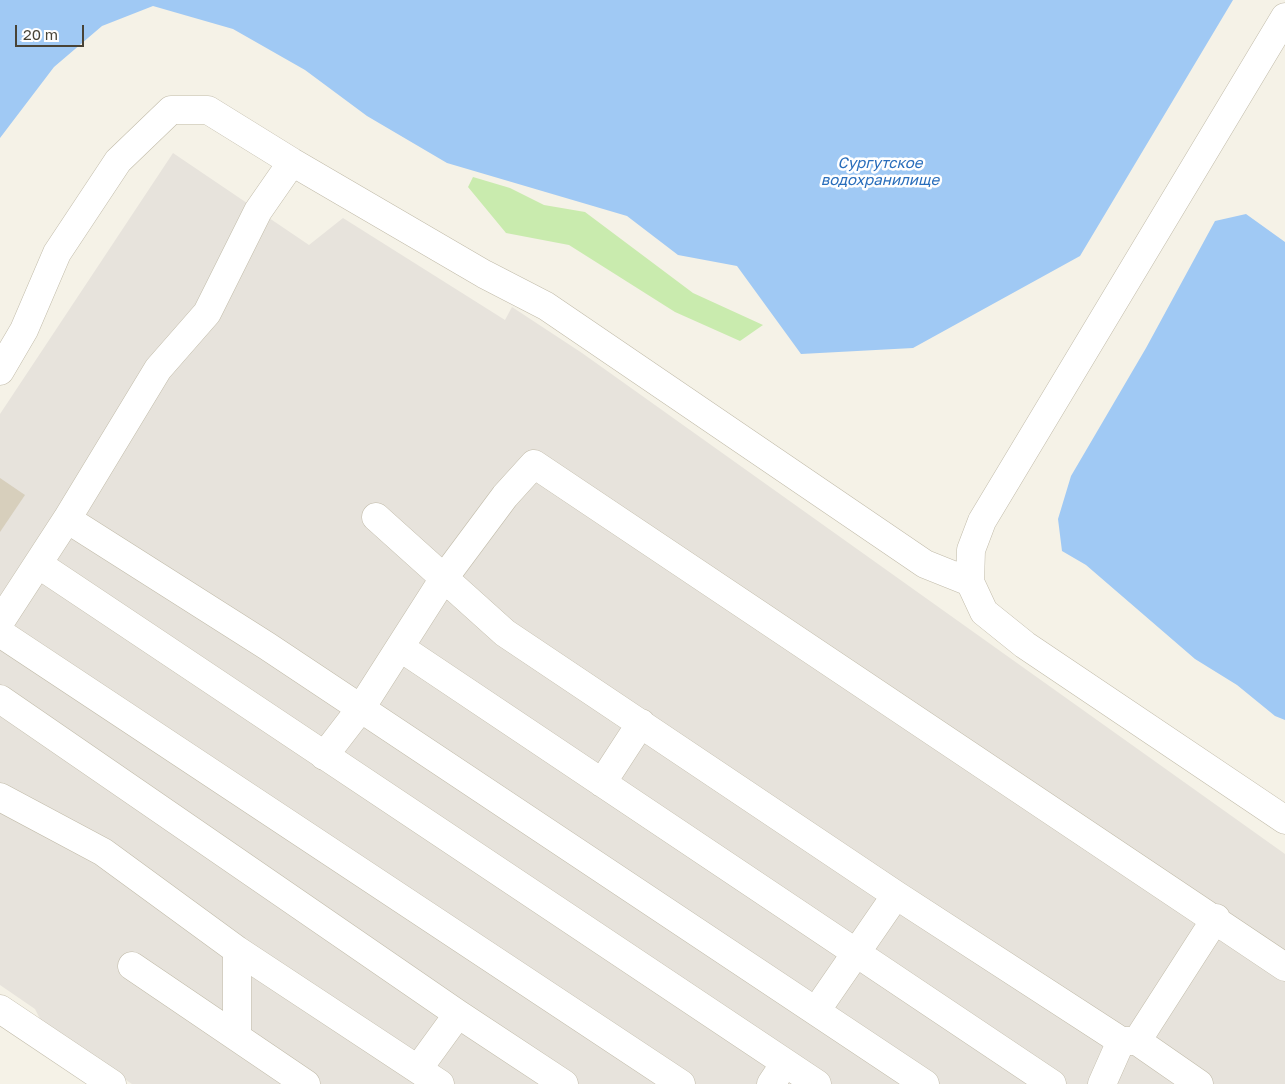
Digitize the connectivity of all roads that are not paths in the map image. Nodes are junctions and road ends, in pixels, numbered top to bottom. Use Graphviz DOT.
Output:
graph roads {
  1 [pos="1285,17"];
  2 [pos="292,162"];
  3 [pos="0,370"];
  4 [pos="376,517"];
  5 [pos="67,519"];
  6 [pos="38,564"];
  7 [pos="444,578"];
  8 [pos="970,582"];
  9 [pos="0,622"];
  10 [pos="0,633"];
  11 [pos="401,648"];
  12 [pos="0,699"];
  13 [pos="361,708"];
  14 [pos="641,723"];
  15 [pos="324,756"];
  16 [pos="602,783"];
  17 [pos="0,797"];
  18 [pos="1285,820"];
  19 [pos="896,895"];
  20 [pos="1216,918"];
  21 [pos="237,950"];
  22 [pos="855,954"];
  23 [pos="132,966"];
  24 [pos="1285,967"];
  25 [pos="0,1009"];
  26 [pos="816,1011"];
  27 [pos="458,1014"];
  28 [pos="237,1037"];
  29 [pos="1129,1041"];
  30 [pos="778,1074"];
  31 [pos="429,1077"];
  32 [pos="112,1084"];
  33 [pos="306,1084"];
  34 [pos="564,1084"];
  35 [pos="680,1084"];
  36 [pos="817,1084"];
  37 [pos="924,1084"];
  38 [pos="1052,1084"];
  39 [pos="1102,1084"];
  40 [pos="1199,1084"];
  1 -- 8 [label="street"];
  2 -- 3 [label="street"];
  2 -- 5 [label="street"];
  2 -- 8 [label="street"];
  4 -- 7 [label="street"];
  5 -- 6 [label="street"];
  5 -- 13 [label="street"];
  6 -- 9 [label="street"];
  6 -- 15 [label="street"];
  7 -- 11 [label="street"];
  7 -- 14 [label="street"];
  7 -- 20 [label="street"];
  8 -- 18 [label="street"];
  10 -- 35 [label="street"];
  11 -- 13 [label="street"];
  11 -- 16 [label="street"];
  12 -- 27 [label="street"];
  13 -- 15 [label="street"];
  13 -- 26 [label="street"];
  14 -- 16 [label="street"];
  14 -- 19 [label="street"];
  15 -- 30 [label="street"];
  16 -- 22 [label="street"];
  17 -- 21 [label="street"];
  19 -- 22 [label="street"];
  19 -- 29 [label="street"];
  20 -- 24 [label="street"];
  20 -- 29 [label="street"];
  21 -- 28 [label="street"];
  21 -- 31 [label="street"];
  22 -- 26 [label="street"];
  22 -- 38 [label="street"];
  23 -- 28 [label="street"];
  25 -- 32 [label="street"];
  26 -- 37 [label="street"];
  27 -- 31 [label="street"];
  27 -- 34 [label="street"];
  28 -- 33 [label="street"];
  29 -- 39 [label="street"];
  29 -- 40 [label="street"];
  30 -- 36 [label="street"];
}
